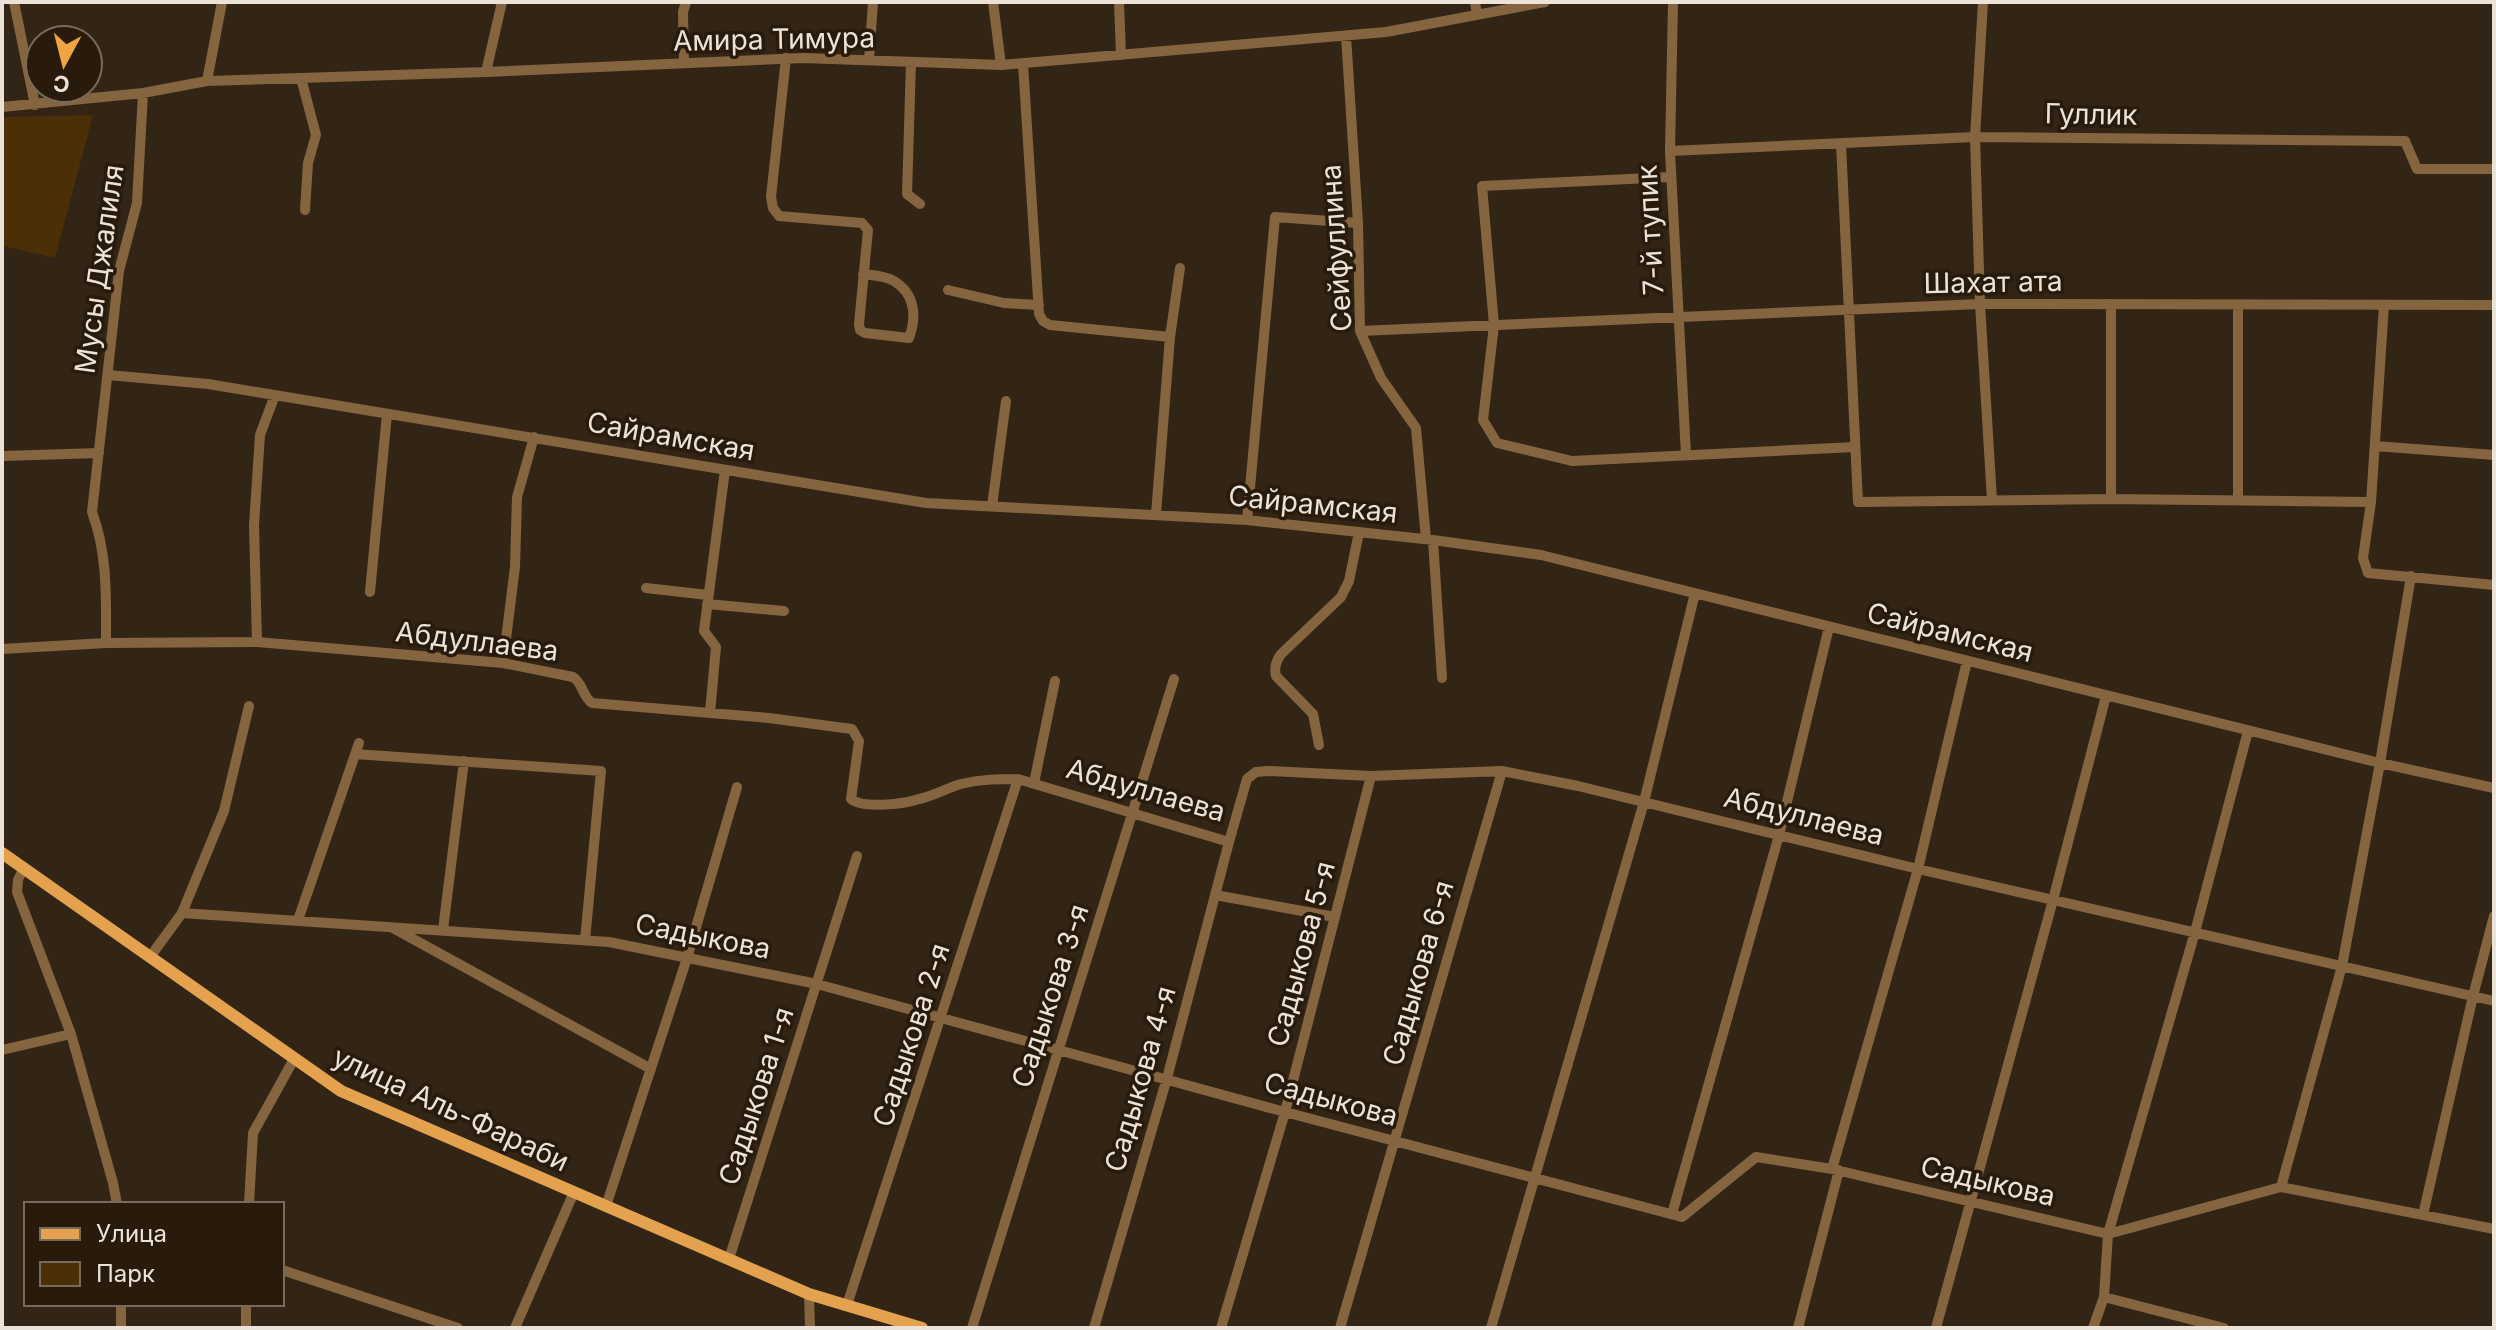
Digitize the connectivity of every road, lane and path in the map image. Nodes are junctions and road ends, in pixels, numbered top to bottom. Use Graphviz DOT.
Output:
graph roads {
  1 [pos="14,2"];
  2 [pos="222,2"];
  3 [pos="502,2"];
  4 [pos="686,2"];
  5 [pos="873,2"];
  6 [pos="993,2"];
  7 [pos="1119,2"];
  8 [pos="1475,2"];
  9 [pos="1545,2"];
  10 [pos="1673,2"];
  11 [pos="1983,2"];
  12 [pos="1477,15"];
  13 [pos="1346,36"];
  14 [pos="1121,55"];
  15 [pos="786,58"];
  16 [pos="869,60"];
  17 [pos="911,62"];
  18 [pos="684,63"];
  19 [pos="1023,64"];
  20 [pos="1001,65"];
  21 [pos="486,72"];
  22 [pos="301,78"];
  23 [pos="207,81"];
  24 [pos="143,93"];
  25 [pos="35,105"];
  26 [pos="2,107"];
  27 [pos="1975,137"];
  28 [pos="1841,144"];
  29 [pos="1670,151"];
  30 [pos="2494,169"];
  31 [pos="1671,177"];
  32 [pos="920,204"];
  33 [pos="305,210"];
  34 [pos="1358,223"];
  35 [pos="1180,268"];
  36 [pos="863,274"];
  37 [pos="948,290"];
  38 [pos="1980,304"];
  39 [pos="2111,304"];
  40 [pos="1039,305"];
  41 [pos="2238,305"];
  42 [pos="2384,305"];
  43 [pos="2494,305"];
  44 [pos="1849,310"];
  45 [pos="1679,317"];
  46 [pos="1494,325"];
  47 [pos="1360,331"];
  48 [pos="1170,337"];
  49 [pos="108,375"];
  50 [pos="275,395"];
  51 [pos="1006,401"];
  52 [pos="387,414"];
  53 [pos="534,437"];
  54 [pos="2375,446"];
  55 [pos="1855,447"];
  56 [pos="99,453"];
  57 [pos="1686,455"];
  58 [pos="2494,455"];
  59 [pos="2,456"];
  60 [pos="725,470"];
  61 [pos="2111,499"];
  62 [pos="1992,500"];
  63 [pos="2238,500"];
  64 [pos="2371,502"];
  65 [pos="992,506"];
  66 [pos="1156,514"];
  67 [pos="1247,520"];
  68 [pos="1359,532"];
  69 [pos="1430,540"];
  70 [pos="2411,576"];
  71 [pos="2494,585"];
  72 [pos="646,588"];
  73 [pos="370,592"];
  74 [pos="1695,593"];
  75 [pos="708,600"];
  76 [pos="784,611"];
  77 [pos="1829,627"];
  78 [pos="257,642"];
  79 [pos="106,643"];
  80 [pos="2,649"];
  81 [pos="1967,661"];
  82 [pos="503,663"];
  83 [pos="1442,678"];
  84 [pos="1174,679"];
  85 [pos="1055,681"];
  86 [pos="2106,696"];
  87 [pos="249,706"];
  88 [pos="710,713"];
  89 [pos="2248,731"];
  90 [pos="1319,745"];
  91 [pos="464,761"];
  92 [pos="2380,763"];
  93 [pos="1502,771"];
  94 [pos="1371,776"];
  95 [pos="1018,779"];
  96 [pos="1034,783"];
  97 [pos="737,787"];
  98 [pos="2494,788"];
  99 [pos="1644,802"];
  100 [pos="1133,815"];
  101 [pos="1779,835"];
  102 [pos="1229,842"];
  103 [pos="2,853"];
  104 [pos="857,856"];
  105 [pos="24,867"];
  106 [pos="1918,869"];
  107 [pos="1215,895"];
  108 [pos="2053,900"];
  109 [pos="182,913"];
  110 [pos="2494,916"];
  111 [pos="1335,917"];
  112 [pos="298,920"];
  113 [pos="390,926"];
  114 [pos="443,930"];
  115 [pos="2195,932"];
  116 [pos="585,940"];
  117 [pos="150,957"];
  118 [pos="687,958"];
  119 [pos="2342,966"];
  120 [pos="817,984"];
  121 [pos="2473,996"];
  122 [pos="2494,1001"];
  123 [pos="942,1016"];
  124 [pos="71,1034"];
  125 [pos="1058,1048"];
  126 [pos="2,1050"];
  127 [pos="294,1059"];
  128 [pos="651,1069"];
  129 [pos="1167,1078"];
  130 [pos="1285,1112"];
  131 [pos="1394,1141"];
  132 [pos="1836,1170"];
  133 [pos="1533,1178"];
  134 [pos="2281,1187"];
  135 [pos="574,1192"];
  136 [pos="1969,1201"];
  137 [pos="117,1202"];
  138 [pos="249,1202"];
  139 [pos="606,1206"];
  140 [pos="1672,1214"];
  141 [pos="2423,1215"];
  142 [pos="2494,1229"];
  143 [pos="2108,1234"];
  144 [pos="729,1259"];
  145 [pos="284,1271"];
  146 [pos="809,1294"];
  147 [pos="2104,1297"];
  148 [pos="847,1305"];
  149 [pos="121,1306"];
  150 [pos="246,1306"];
  151 [pos="121,1328"];
  152 [pos="246,1328"];
  153 [pos="458,1328"];
  154 [pos="515,1328"];
  155 [pos="810,1328"];
  156 [pos="922,1328"];
  157 [pos="972,1328"];
  158 [pos="1094,1328"];
  159 [pos="1221,1328"];
  160 [pos="1340,1328"];
  161 [pos="1491,1328"];
  162 [pos="1798,1328"];
  163 [pos="1936,1328"];
  164 [pos="2093,1328"];
  165 [pos="2224,1328"];
  1 -- 25 [label="street"];
  2 -- 23 [label="street"];
  3 -- 21 [label="street"];
  4 -- 18 [label="street"];
  5 -- 16 [label="street"];
  6 -- 20 [label="street"];
  7 -- 14 [label="street"];
  8 -- 12 [label="street"];
  9 -- 12 [label="street, Амира Тимура"];
  10 -- 29 [label="street, 7-й тупик"];
  11 -- 27 [label="street"];
  12 -- 13 [label="street, Амира Тимура"];
  13 -- 14 [label="street, Амира Тимура"];
  13 -- 34 [label="street, Сейфуллина"];
  14 -- 19 [label="street, Амира Тимура"];
  15 -- 16 [label="street, Амира Тимура"];
  15 -- 18 [label="street, Амира Тимура"];
  15 -- 36 [label="street"];
  16 -- 17 [label="street, Амира Тимура"];
  17 -- 20 [label="street, Амира Тимура"];
  17 -- 32 [label="street"];
  18 -- 21 [label="street, Амира Тимура"];
  19 -- 20 [label="street, Амира Тимура"];
  19 -- 40 [label="street"];
  21 -- 22 [label="street, Амира Тимура"];
  22 -- 23 [label="street, Амира Тимура"];
  22 -- 33 [label="street"];
  23 -- 24 [label="street, Амира Тимура"];
  24 -- 25 [label="street, Амира Тимура"];
  24 -- 49 [label="street, Мусы Джалиля"];
  25 -- 26 [label="street, Амира Тимура"];
  27 -- 28 [label="street, Гуллик"];
  27 -- 30 [label="street, Гуллик"];
  27 -- 38 [label="street"];
  28 -- 29 [label="street, Гуллик"];
  28 -- 44 [label="street"];
  29 -- 31 [label="street, 7-й тупик"];
  31 -- 45 [label="street, 7-й тупик"];
  31 -- 46 [label="street"];
  34 -- 47 [label="street, Сейфуллина"];
  34 -- 67 [label="street"];
  35 -- 48 [label="street"];
  36 -- 36 [label="street"];
  37 -- 40 [label="street"];
  38 -- 39 [label="street, Шахат ата"];
  38 -- 44 [label="street, Шахат ата"];
  38 -- 62 [label="street"];
  39 -- 41 [label="street, Шахат ата"];
  39 -- 61 [label="street"];
  40 -- 48 [label="street"];
  41 -- 42 [label="street, Шахат ата"];
  41 -- 63 [label="street"];
  42 -- 43 [label="street, Шахат ата"];
  42 -- 54 [label="street"];
  44 -- 45 [label="street, Шахат ата"];
  44 -- 55 [label="street"];
  45 -- 46 [label="street, Шахат ата"];
  45 -- 57 [label="street, 7-й тупик"];
  46 -- 47 [label="street, Шахат ата"];
  46 -- 57 [label="street"];
  47 -- 69 [label="street, Сейфуллина"];
  48 -- 66 [label="street"];
  49 -- 50 [label="street, Сайрамская"];
  49 -- 56 [label="street, Мусы Джалиля"];
  50 -- 52 [label="street, Сайрамская"];
  50 -- 78 [label="street"];
  51 -- 65 [label="street"];
  52 -- 53 [label="street, Сайрамская"];
  52 -- 73 [label="street"];
  53 -- 60 [label="street, Сайрамская"];
  53 -- 82 [label="street"];
  54 -- 58 [label="street"];
  54 -- 64 [label="street"];
  55 -- 57 [label="street"];
  55 -- 62 [label="street"];
  56 -- 59 [label="street"];
  56 -- 79 [label="street, Мусы Джалиля"];
  60 -- 65 [label="street, Сайрамская"];
  60 -- 75 [label="street"];
  61 -- 62 [label="street"];
  61 -- 63 [label="street"];
  63 -- 64 [label="street"];
  64 -- 70 [label="street"];
  65 -- 66 [label="street, Сайрамская"];
  66 -- 67 [label="street, Сайрамская"];
  67 -- 68 [label="street, Сайрамская"];
  68 -- 69 [label="street, Сайрамская"];
  68 -- 90 [label="street"];
  69 -- 74 [label="street, Сайрамская"];
  69 -- 83 [label="street, Сейфуллина"];
  70 -- 71 [label="street"];
  70 -- 92 [label="street"];
  72 -- 75 [label="street"];
  74 -- 77 [label="street, Сайрамская"];
  74 -- 99 [label="street"];
  75 -- 76 [label="street"];
  75 -- 88 [label="street"];
  77 -- 81 [label="street, Сайрамская"];
  77 -- 101 [label="street"];
  78 -- 79 [label="street, Абдуллаева"];
  78 -- 82 [label="street, Абдуллаева"];
  79 -- 80 [label="street, Абдуллаева"];
  81 -- 86 [label="street, Сайрамская"];
  81 -- 106 [label="street"];
  82 -- 88 [label="street, Абдуллаева"];
  84 -- 100 [label="street, Садыкова 3-я"];
  85 -- 96 [label="street"];
  86 -- 89 [label="street, Сайрамская"];
  86 -- 108 [label="street"];
  87 -- 109 [label="street"];
  88 -- 95 [label="street, Абдуллаева"];
  89 -- 92 [label="street, Сайрамская"];
  89 -- 115 [label="street"];
  91 -- 112 [label="street"];
  91 -- 114 [label="street"];
  91 -- 116 [label="street"];
  92 -- 98 [label="street, Сайрамская"];
  92 -- 119 [label="street"];
  93 -- 94 [label="street, Абдуллаева"];
  93 -- 99 [label="street, Абдуллаева"];
  93 -- 131 [label="street, Садыкова 6-я"];
  94 -- 102 [label="street, Абдуллаева"];
  94 -- 111 [label="street, Садыкова 5-я"];
  95 -- 96 [label="street, Абдуллаева"];
  95 -- 123 [label="street, Садыкова 2-я"];
  96 -- 100 [label="street, Абдуллаева"];
  97 -- 118 [label="street"];
  99 -- 101 [label="street, Абдуллаева"];
  99 -- 133 [label="street"];
  100 -- 102 [label="street, Абдуллаева"];
  100 -- 125 [label="street, Садыкова 3-я"];
  101 -- 106 [label="street, Абдуллаева"];
  101 -- 140 [label="street"];
  102 -- 107 [label="street, Садыкова 4-я"];
  103 -- 105 [label="main road, улица Аль-Фараби"];
  104 -- 120 [label="street, Садыкова 1-я"];
  105 -- 117 [label="main road, улица Аль-Фараби"];
  105 -- 124 [label="street"];
  106 -- 108 [label="street, Абдуллаева"];
  106 -- 132 [label="street"];
  107 -- 111 [label="street"];
  107 -- 129 [label="street, Садыкова 4-я"];
  108 -- 115 [label="street, Абдуллаева"];
  108 -- 136 [label="street"];
  109 -- 112 [label="street, Садыкова"];
  109 -- 117 [label="street"];
  110 -- 121 [label="street"];
  111 -- 130 [label="street, Садыкова 5-я"];
  112 -- 113 [label="street, Садыкова"];
  113 -- 114 [label="street, Садыкова"];
  113 -- 128 [label="street"];
  114 -- 116 [label="street, Садыкова"];
  115 -- 119 [label="street, Абдуллаева"];
  115 -- 143 [label="street"];
  116 -- 118 [label="street, Садыкова"];
  117 -- 127 [label="main road, улица Аль-Фараби"];
  118 -- 120 [label="street, Садыкова"];
  118 -- 128 [label="street"];
  119 -- 121 [label="street, Абдуллаева"];
  119 -- 134 [label="street"];
  120 -- 123 [label="street, Садыкова"];
  120 -- 144 [label="street, Садыкова 1-я"];
  121 -- 122 [label="street, Абдуллаева"];
  121 -- 141 [label="street"];
  123 -- 125 [label="street, Садыкова"];
  123 -- 148 [label="street, Садыкова 2-я"];
  124 -- 126 [label="street"];
  124 -- 137 [label="street"];
  125 -- 129 [label="street, Садыкова"];
  125 -- 157 [label="street, Садыкова 3-я"];
  127 -- 135 [label="main road, улица Аль-Фараби"];
  127 -- 138 [label="street"];
  128 -- 139 [label="street"];
  129 -- 130 [label="street, Садыкова"];
  129 -- 158 [label="street, Садыкова 4-я"];
  130 -- 131 [label="street, Садыкова"];
  130 -- 159 [label="street, Садыкова 5-я"];
  131 -- 133 [label="street, Садыкова"];
  131 -- 160 [label="street, Садыкова 6-я"];
  132 -- 136 [label="street, Садыкова"];
  132 -- 140 [label="street, Садыкова"];
  132 -- 162 [label="street"];
  133 -- 140 [label="street, Садыкова"];
  133 -- 161 [label="street"];
  134 -- 141 [label="street, Садыкова"];
  134 -- 143 [label="street, Садыкова"];
  135 -- 139 [label="main road, улица Аль-Фараби"];
  135 -- 154 [label="street"];
  136 -- 143 [label="street, Садыкова"];
  136 -- 163 [label="street"];
  139 -- 144 [label="main road, улица Аль-Фараби"];
  141 -- 142 [label="street, Садыкова"];
  143 -- 147 [label="street"];
  144 -- 146 [label="main road, улица Аль-Фараби"];
  145 -- 153 [label="street"];
  146 -- 148 [label="main road, улица Аль-Фараби"];
  146 -- 155 [label="street"];
  147 -- 164 [label="street"];
  147 -- 165 [label="street"];
  148 -- 156 [label="main road, улица Аль-Фараби"];
  149 -- 151 [label="street"];
  150 -- 152 [label="street"];
}
